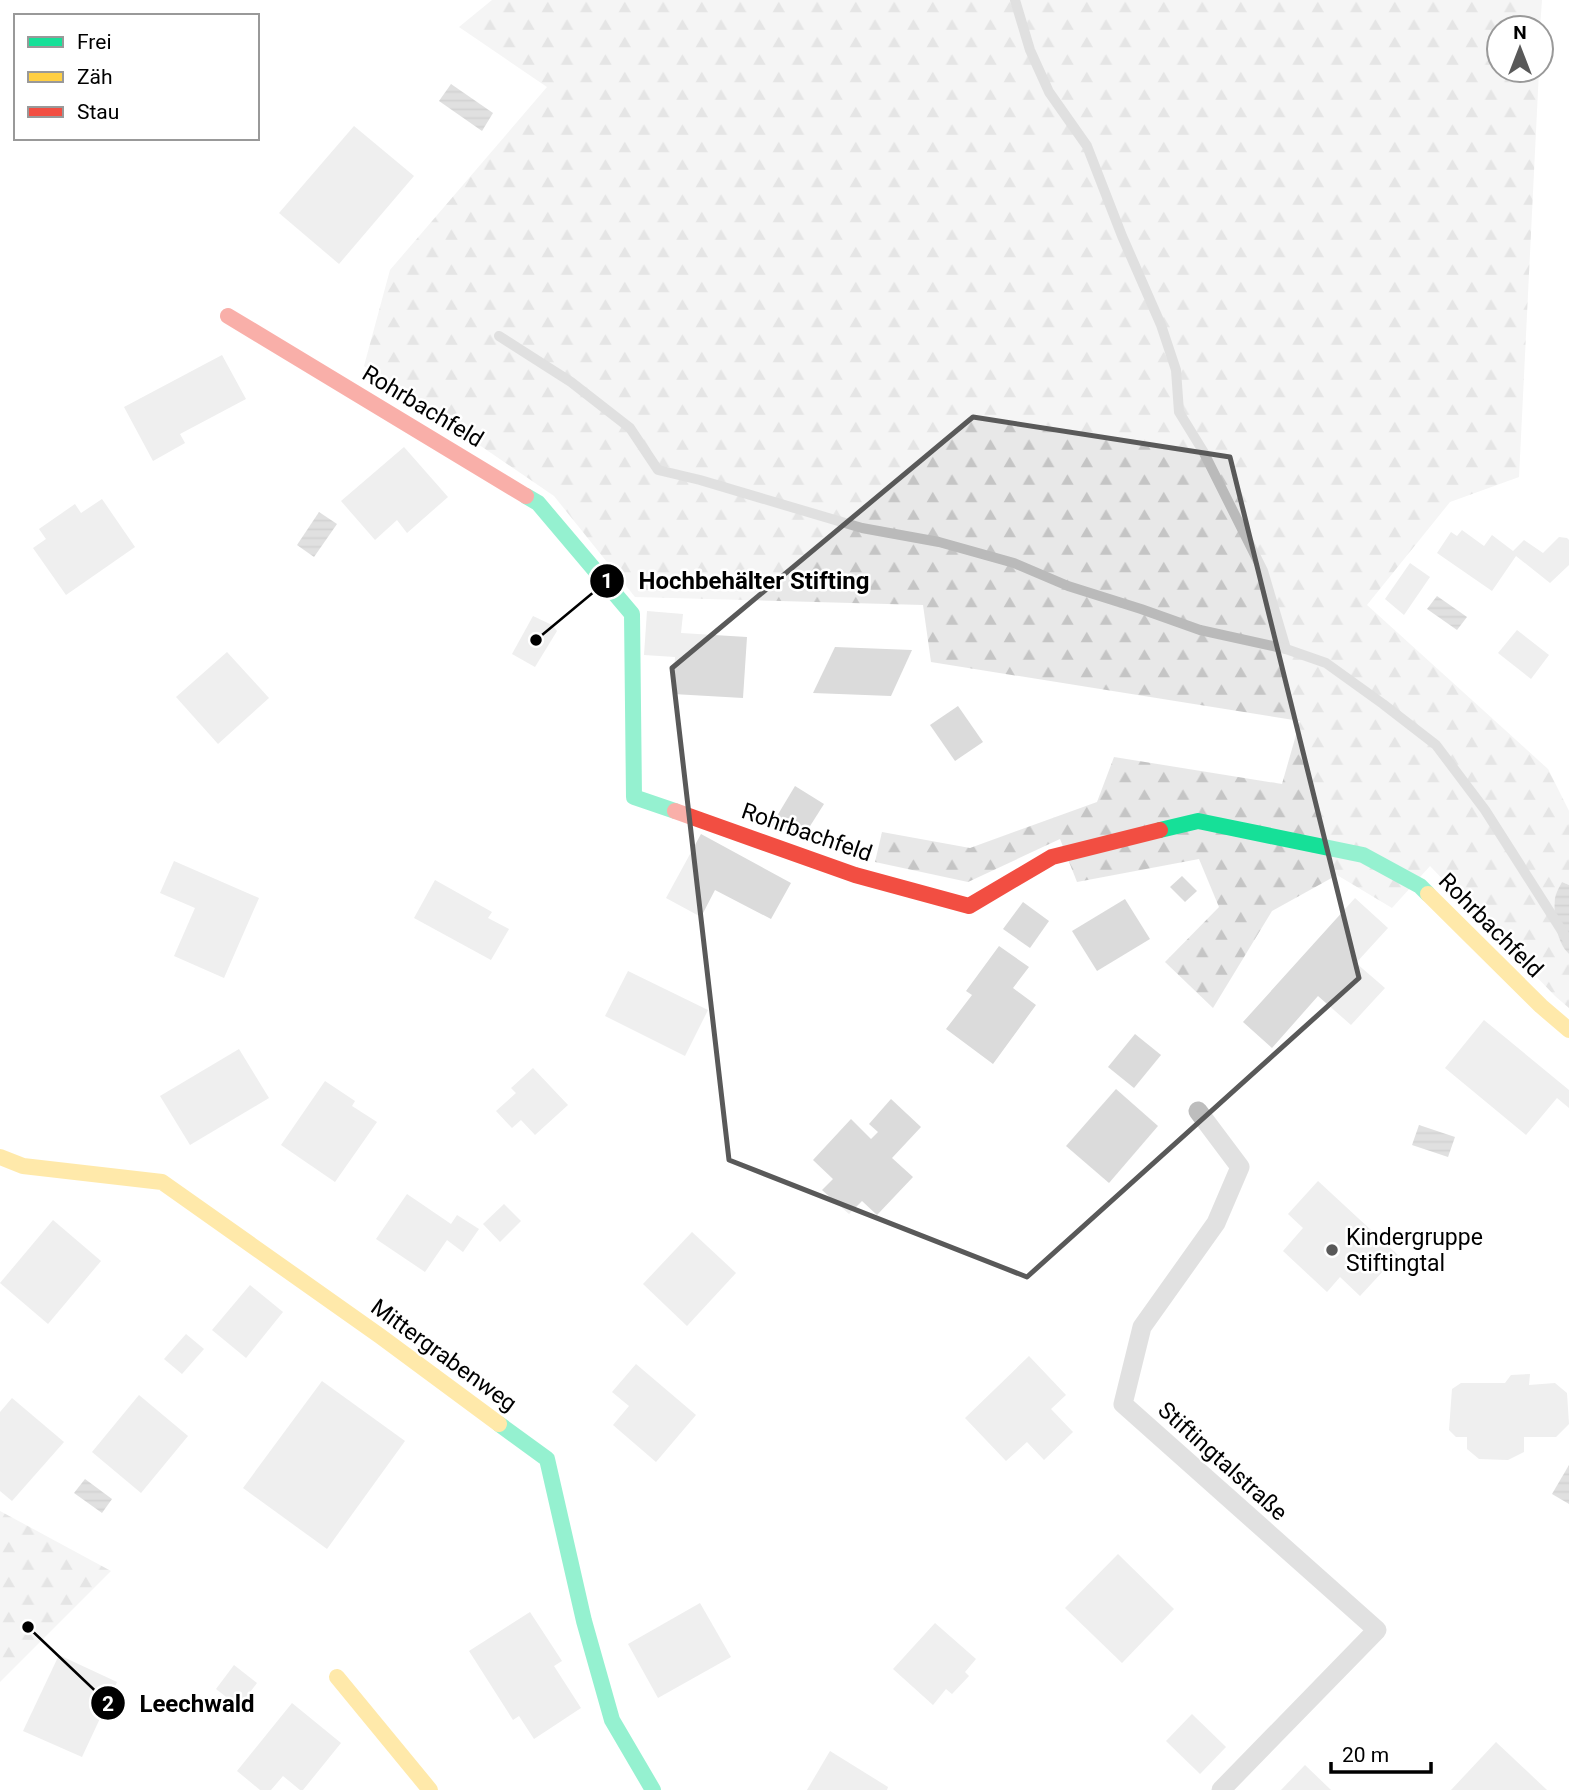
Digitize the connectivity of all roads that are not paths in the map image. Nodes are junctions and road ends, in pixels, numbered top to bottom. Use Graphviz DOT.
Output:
graph roads {
  1 [pos="228,316"];
  2 [pos="1569,1030"];
  3 [pos="1198,1111"];
  4 [pos="0,1157"];
  5 [pos="337,1677"];
  6 [pos="430,1790"];
  7 [pos="653,1790"];
  8 [pos="1221,1790"];
  1 -- 2 [label="street, Rohrbachfeld"];
  3 -- 8 [label="lane, Stiftingtalstraße"];
  4 -- 7 [label="street, Mittergrabenweg"];
  5 -- 6 [label="street"];
}
